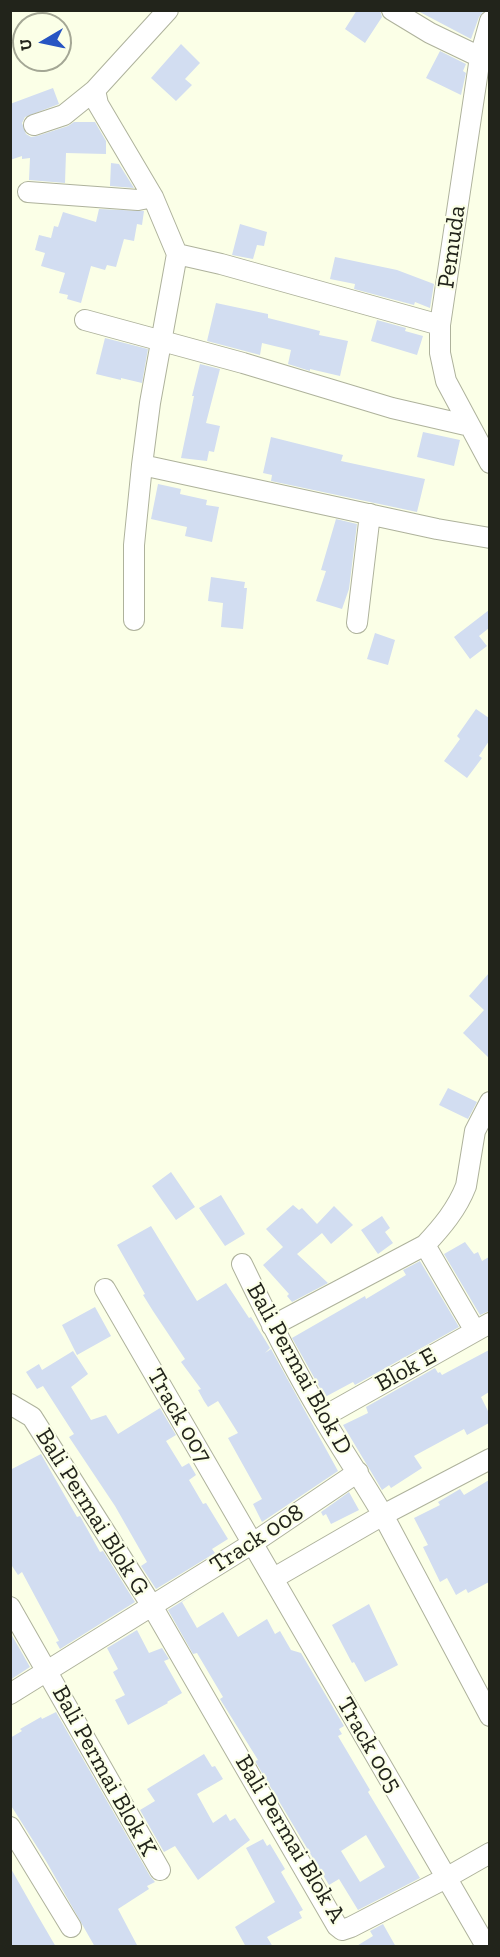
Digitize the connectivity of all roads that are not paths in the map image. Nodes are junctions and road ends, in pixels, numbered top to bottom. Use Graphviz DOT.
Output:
graph roads {
  1 [pos="168,10"];
  2 [pos="392,10"];
  3 [pos="489,21"];
  4 [pos="480,57"];
  5 [pos="95,90"];
  6 [pos="34,125"];
  7 [pos="28,192"];
  8 [pos="153,197"];
  9 [pos="177,254"];
  10 [pos="85,320"];
  11 [pos="440,326"];
  12 [pos="162,343"];
  13 [pos="470,426"];
  14 [pos="489,463"];
  15 [pos="142,465"];
  16 [pos="370,514"];
  17 [pos="489,526"];
  18 [pos="468,534"];
  19 [pos="489,538"];
  20 [pos="134,621"];
  21 [pos="357,623"];
  22 [pos="489,1102"];
  23 [pos="424,1245"];
  24 [pos="242,1264"];
  25 [pos="105,1289"];
  26 [pos="272,1326"];
  27 [pos="482,1327"];
  28 [pos="10,1404"];
  29 [pos="323,1417"];
  30 [pos="489,1459"];
  31 [pos="358,1472"];
  32 [pos="382,1515"];
  33 [pos="253,1543"];
  34 [pos="274,1578"];
  35 [pos="152,1606"];
  36 [pos="10,1607"];
  37 [pos="48,1672"];
  38 [pos="10,1694"];
  39 [pos="489,1716"];
  40 [pos="10,1827"];
  41 [pos="489,1852"];
  42 [pos="160,1870"];
  43 [pos="446,1878"];
  44 [pos="71,1927"];
  45 [pos="342,1938"];
  46 [pos="486,1947"];
  1 -- 5 [label="street"];
  2 -- 4 [label="street"];
  3 -- 4 [label="street, Pemuda"];
  4 -- 11 [label="street, Pemuda"];
  5 -- 6 [label="street"];
  5 -- 8 [label="street"];
  7 -- 8 [label="street"];
  8 -- 9 [label="street"];
  9 -- 11 [label="street"];
  9 -- 12 [label="street"];
  10 -- 12 [label="street"];
  11 -- 13 [label="street, Pemuda"];
  12 -- 13 [label="street"];
  12 -- 15 [label="street"];
  13 -- 14 [label="street, Pemuda"];
  15 -- 16 [label="street"];
  15 -- 20 [label="street"];
  16 -- 18 [label="street"];
  16 -- 21 [label="street"];
  17 -- 18 [label="street"];
  18 -- 19 [label="street"];
  22 -- 23 [label="street"];
  23 -- 26 [label="street"];
  23 -- 27 [label="street"];
  24 -- 26 [label="street, Bali Permai Blok D"];
  25 -- 33 [label="street, Track 007"];
  26 -- 29 [label="street, Bali Permai Blok D"];
  27 -- 29 [label="street, Blok E"];
  28 -- 35 [label="street, Bali Permai Blok G"];
  29 -- 31 [label="street, Bali Permai Blok D"];
  30 -- 32 [label="street"];
  31 -- 32 [label="street"];
  31 -- 33 [label="street, Track 008"];
  32 -- 34 [label="street"];
  32 -- 39 [label="street"];
  33 -- 34 [label="street, Track 005"];
  33 -- 35 [label="street, Track 008"];
  34 -- 43 [label="street, Track 005"];
  35 -- 37 [label="street, Track 008"];
  35 -- 45 [label="street, Bali Permai Blok A"];
  36 -- 37 [label="street, Bali Permai Blok K"];
  37 -- 38 [label="street, Track 008"];
  37 -- 42 [label="street, Bali Permai Blok K"];
  40 -- 44 [label="street"];
  41 -- 43 [label="street, Bali Permai Blok A"];
  43 -- 45 [label="street, Bali Permai Blok A"];
  43 -- 46 [label="street, Track 005"];
}
